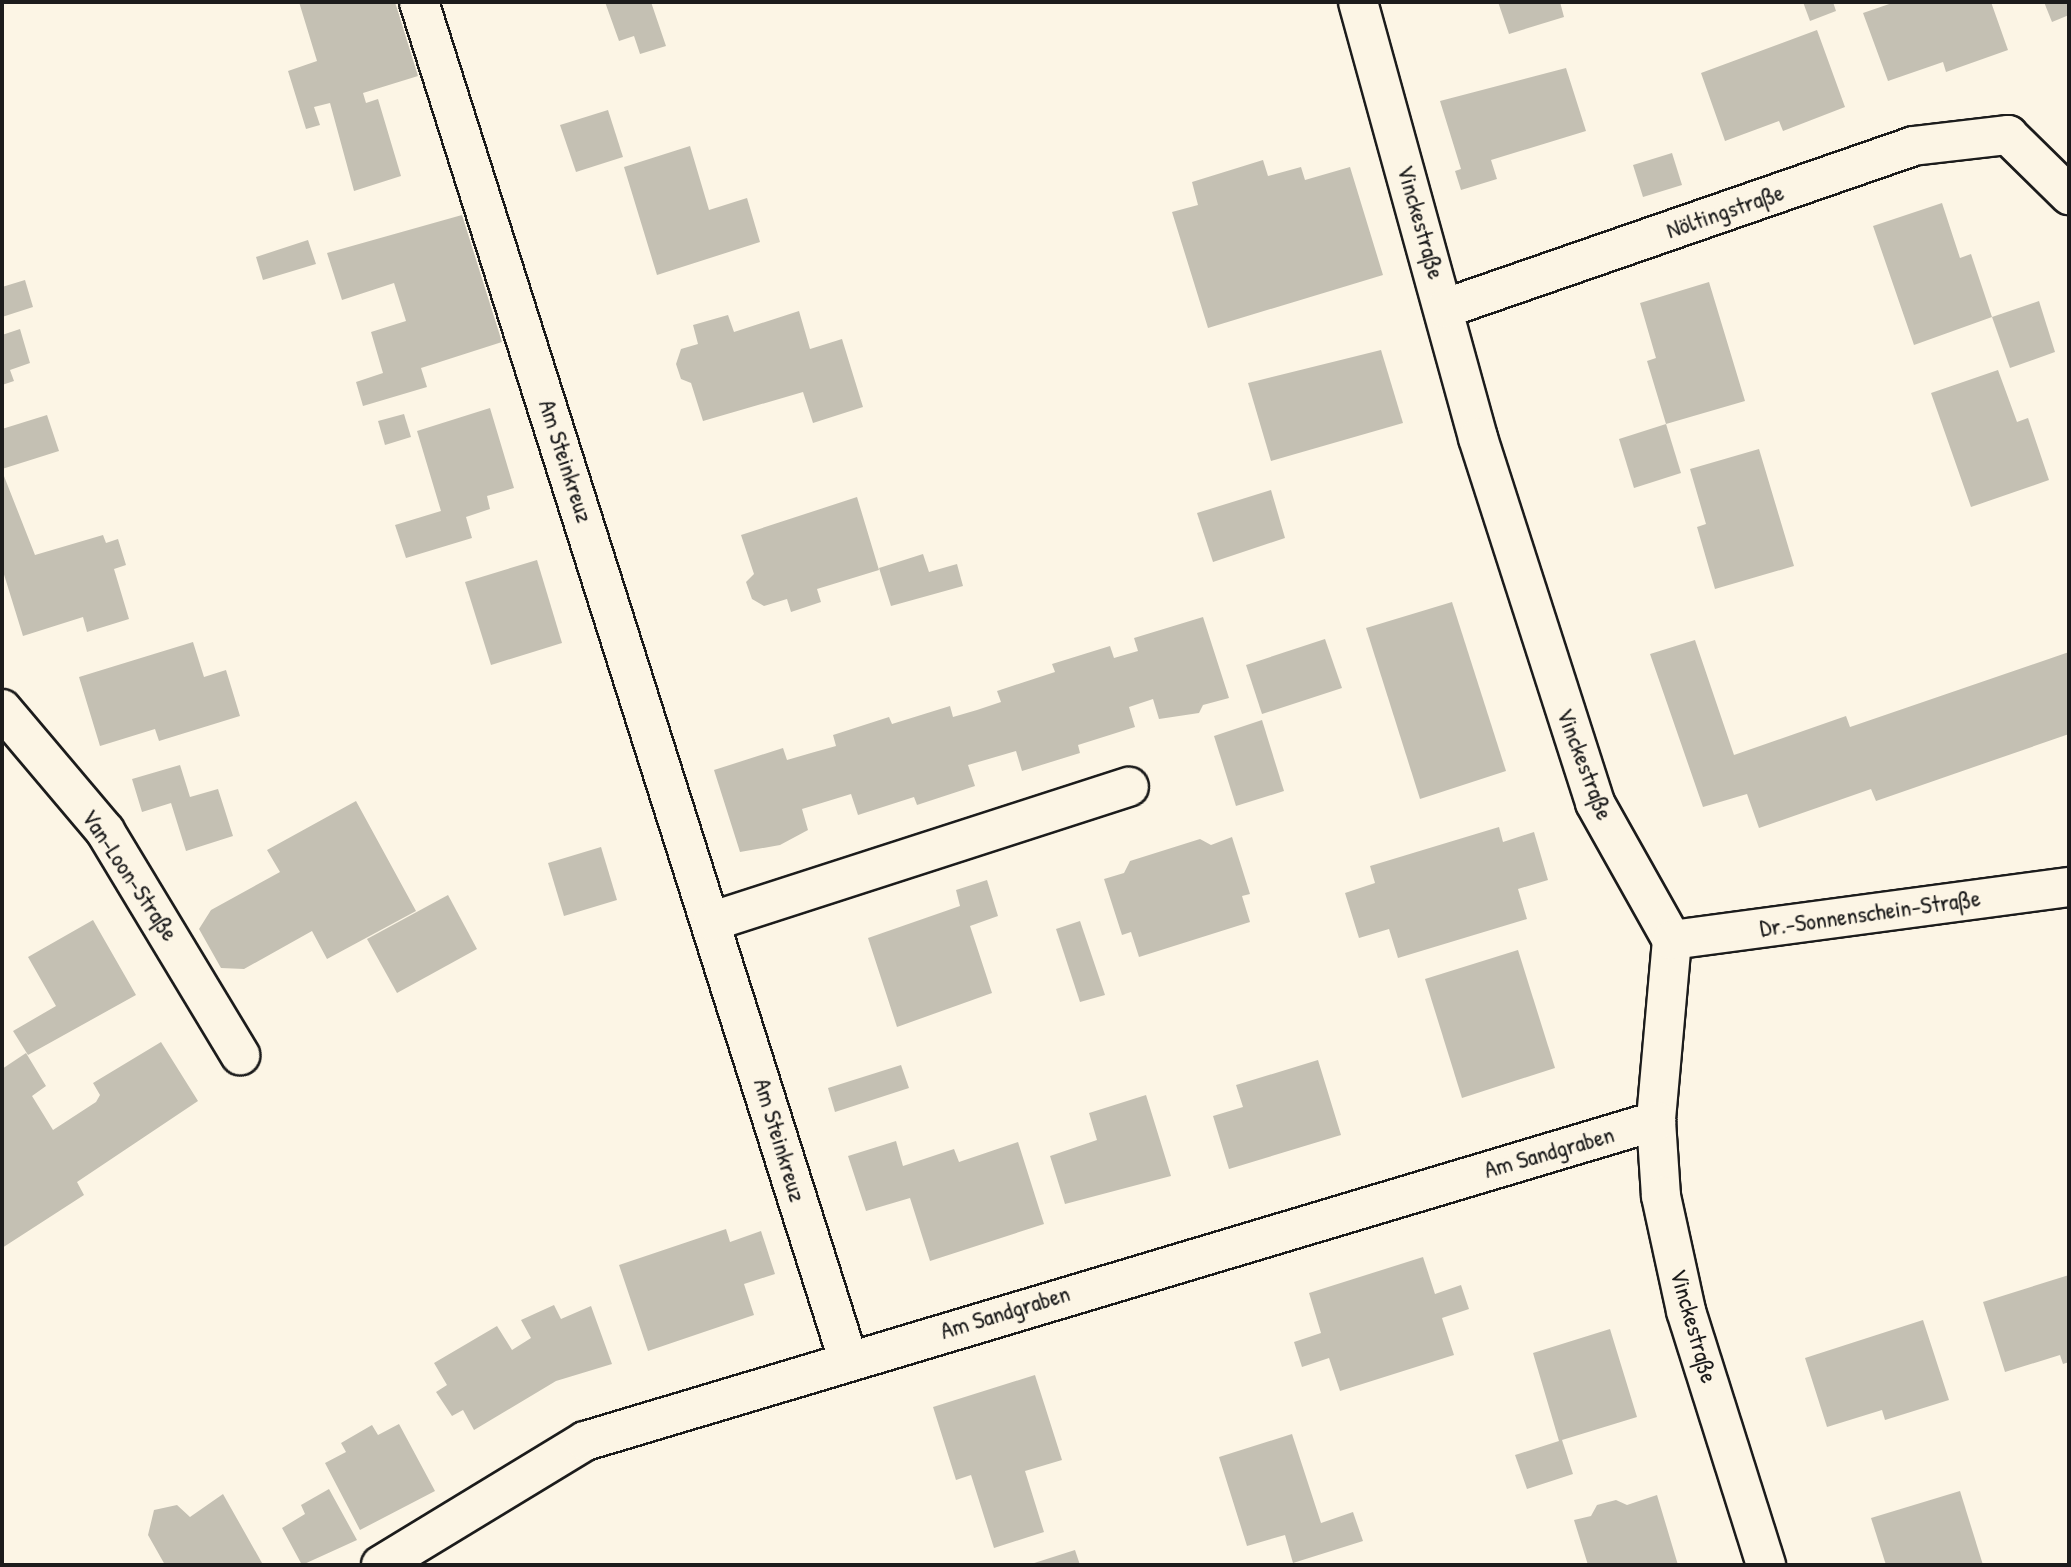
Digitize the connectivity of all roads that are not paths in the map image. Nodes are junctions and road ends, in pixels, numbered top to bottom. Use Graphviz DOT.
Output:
graph roads {
  1 [pos="419,2"];
  2 [pos="1358,2"];
  3 [pos="2069,195"];
  4 [pos="1446,308"];
  5 [pos="2,709"];
  6 [pos="1129,787"];
  7 [pos="2069,887"];
  8 [pos="713,921"];
  9 [pos="1672,940"];
  10 [pos="240,1055"];
  11 [pos="1656,1121"];
  12 [pos="848,1359"];
  13 [pos="381,1565"];
  14 [pos="1766,1565"];
  1 -- 8 [label="street, Am Steinkreuz"];
  2 -- 4 [label="street, Vinckestraße"];
  3 -- 4 [label="street, Nöltingstraße"];
  4 -- 9 [label="street, Vinckestraße"];
  5 -- 10 [label="street, Van-Loon-Straße"];
  6 -- 8 [label="street"];
  7 -- 9 [label="street, Dr.-Sonnenschein-Straße"];
  8 -- 12 [label="street, Am Steinkreuz"];
  9 -- 11 [label="street, Vinckestraße"];
  11 -- 12 [label="street, Am Sandgraben"];
  11 -- 14 [label="street, Vinckestraße"];
  12 -- 13 [label="street, Am Sandgraben"];
}
